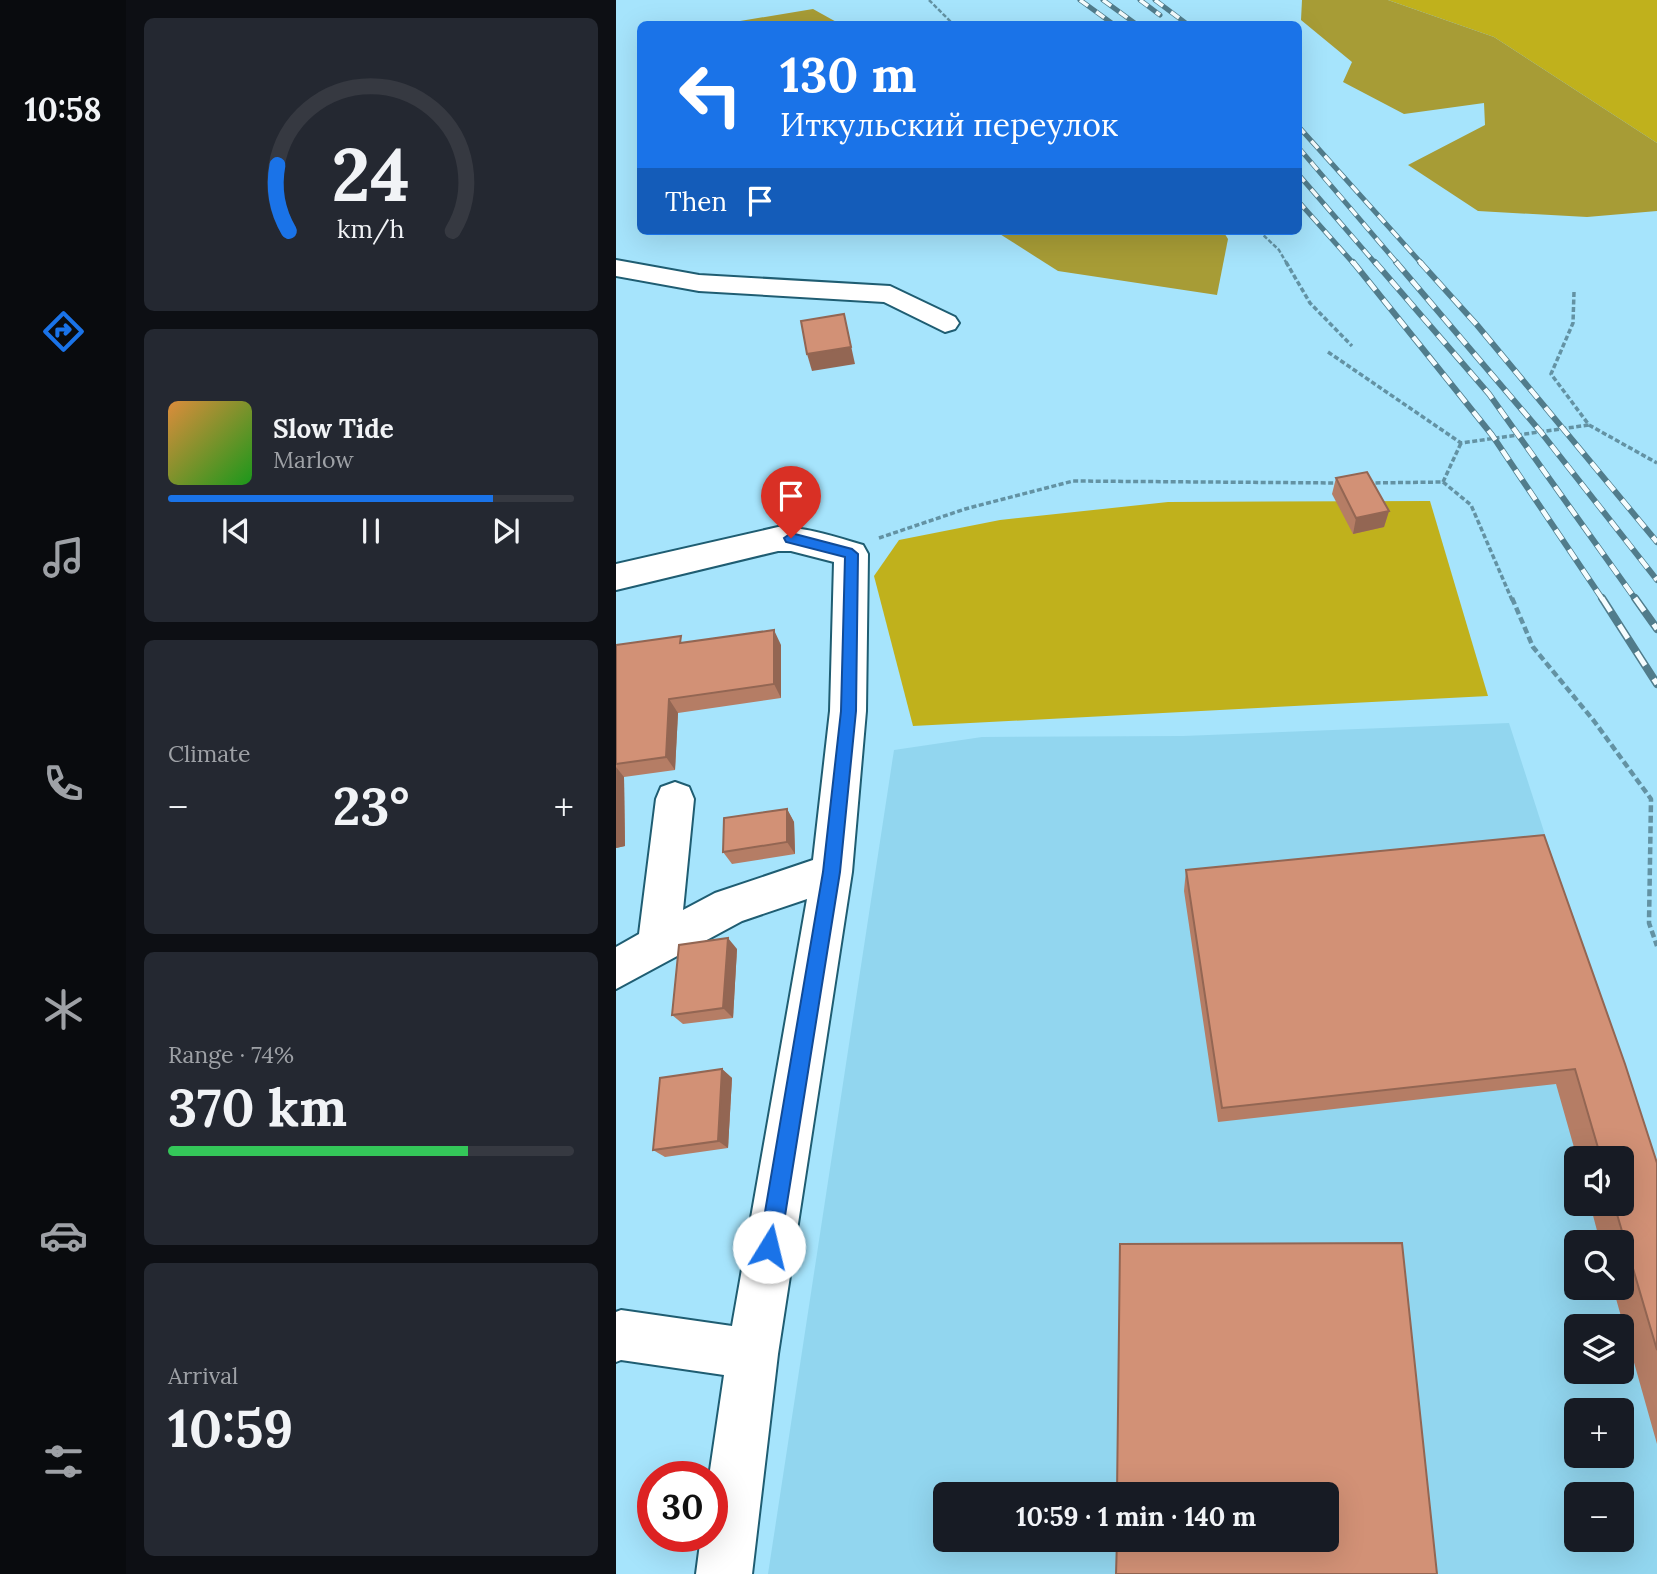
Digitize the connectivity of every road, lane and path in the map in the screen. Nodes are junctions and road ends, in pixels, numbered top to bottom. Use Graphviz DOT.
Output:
graph roads {
  1 [pos="929,0"];
  2 [pos="950,21"];
  3 [pos="1263,235"];
  4 [pos="616,268"];
  5 [pos="1574,292"];
  6 [pos="946,323"];
  7 [pos="1352,346"];
  8 [pos="1328,352"];
  9 [pos="1589,425"];
  10 [pos="1461,443"];
  11 [pos="1657,463"];
  12 [pos="1443,482"];
  13 [pos="1345,483"];
  14 [pos="1359,483"];
  15 [pos="852,554"];
  16 [pos="616,577"];
  17 [pos="675,800"];
  18 [pos="832,872"];
  19 [pos="659,942"];
  20 [pos="1657,946"];
  21 [pos="616,969"];
  22 [pos="616,1338"];
  23 [pos="752,1354"];
  24 [pos="724,1574"];
  1 -- 2 [label="path"];
  3 -- 7 [label="path"];
  4 -- 6 [label="street"];
  5 -- 9 [label="path"];
  8 -- 10 [label="path"];
  9 -- 10 [label="path"];
  9 -- 11 [label="path"];
  10 -- 12 [label="path"];
  12 -- 14 [label="path"];
  12 -- 20 [label="path"];
  13 -- 15 [label="path"];
  15 -- 16 [label="street"];
  15 -- 18 [label="street"];
  17 -- 19 [label="street"];
  18 -- 19 [label="street"];
  18 -- 23 [label="street"];
  19 -- 21 [label="street"];
  22 -- 23 [label="street"];
  23 -- 24 [label="street"];
}
